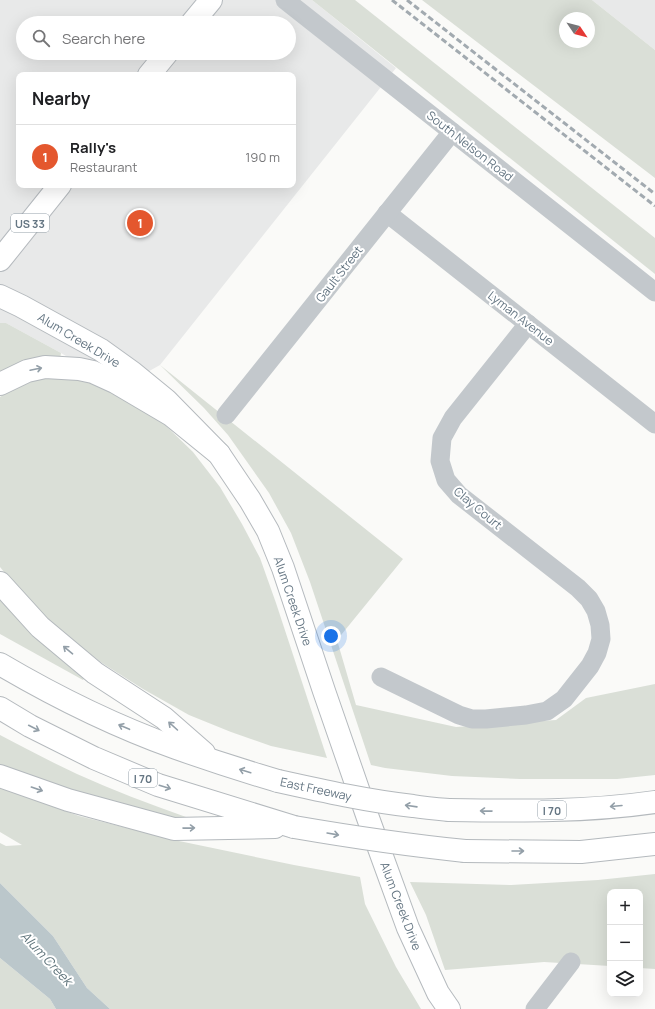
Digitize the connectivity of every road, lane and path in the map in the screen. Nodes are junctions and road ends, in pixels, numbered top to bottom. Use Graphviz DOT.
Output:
graph roads {
  1 [pos="211,0"];
  2 [pos="285,0"];
  3 [pos="198,16"];
  4 [pos="161,60"];
  5 [pos="151,72"];
  6 [pos="452,132"];
  7 [pos="58,188"];
  8 [pos="387,213"];
  9 [pos="0,260"];
  10 [pos="655,292"];
  11 [pos="0,296"];
  12 [pos="528,324"];
  13 [pos="0,384"];
  14 [pos="226,415"];
  15 [pos="655,424"];
  16 [pos="220,454"];
  17 [pos="0,583"];
  18 [pos="0,664"];
  19 [pos="381,677"];
  20 [pos="0,708"];
  21 [pos="213,761"];
  22 [pos="0,776"];
  23 [pos="655,802"];
  24 [pos="294,827"];
  25 [pos="655,844"];
  26 [pos="571,962"];
  27 [pos="449,1009"];
  28 [pos="535,1009"];
  1 -- 3 [label="main road"];
  2 -- 6 [label="street, South Nelson Road"];
  4 -- 5 [label="main road"];
  6 -- 8 [label="street, Gault Street"];
  6 -- 10 [label="street, South Nelson Road"];
  7 -- 9 [label="main road, US 33"];
  8 -- 12 [label="street, Lyman Avenue"];
  8 -- 14 [label="street, Gault Street"];
  11 -- 16 [label="main road, Alum Creek Drive"];
  12 -- 15 [label="street, Lyman Avenue"];
  12 -- 19 [label="street, Clay Court"];
  13 -- 16 [label="main road, one-way"];
  16 -- 27 [label="main road, Alum Creek Drive"];
  21 -- 17 [label="main road, one-way"];
  21 -- 18 [label="main road, East Freeway / I 70, one-way"];
  20 -- 24 [label="main road, I 70, one-way"];
  23 -- 21 [label="main road, East Freeway / I 70, one-way, bridge"];
  22 -- 24 [label="main road, one-way"];
  24 -- 25 [label="main road, I 70, one-way, bridge"];
  26 -- 28 [label="street"];
}
